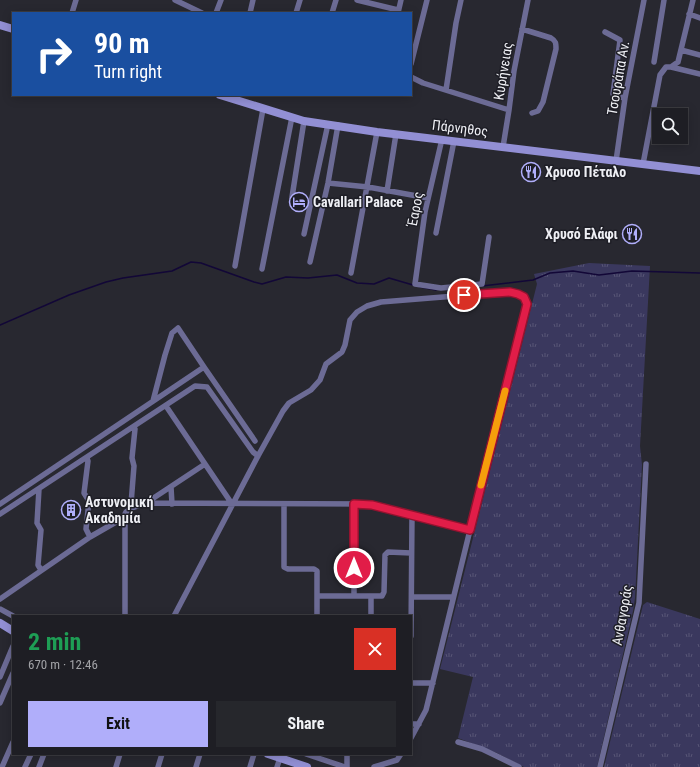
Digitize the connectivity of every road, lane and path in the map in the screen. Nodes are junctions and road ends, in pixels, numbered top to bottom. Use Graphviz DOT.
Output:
graph roads {
  1 [pos="76,0"];
  2 [pos="175,0"];
  3 [pos="221,0"];
  4 [pos="253,0"];
  5 [pos="300,0"];
  6 [pos="336,0"];
  7 [pos="357,0"];
  8 [pos="400,0"];
  9 [pos="427,0"];
  10 [pos="461,0"];
  11 [pos="528,0"];
  12 [pos="644,0"];
  13 [pos="664,0"];
  14 [pos="693,0"];
  15 [pos="72,12"];
  16 [pos="200,12"];
  17 [pos="216,12"];
  18 [pos="250,12"];
  19 [pos="296,12"];
  20 [pos="332,12"];
  21 [pos="398,12"];
  22 [pos="689,14"];
  23 [pos="700,18"];
  24 [pos="0,25"];
  25 [pos="12,29"];
  26 [pos="522,30"];
  27 [pos="605,32"];
  28 [pos="681,50"];
  29 [pos="700,55"];
  30 [pos="412,60"];
  31 [pos="654,62"];
  32 [pos="671,67"];
  33 [pos="700,74"];
  34 [pos="412,78"];
  35 [pos="446,90"];
  36 [pos="223,96"];
  37 [pos="626,98"];
  38 [pos="263,109"];
  39 [pos="509,110"];
  40 [pos="532,113"];
  41 [pos="292,117"];
  42 [pos="304,121"];
  43 [pos="328,124"];
  44 [pos="338,125"];
  45 [pos="377,132"];
  46 [pos="396,134"];
  47 [pos="442,139"];
  48 [pos="454,141"];
  49 [pos="503,147"];
  50 [pos="616,161"];
  51 [pos="643,164"];
  52 [pos="700,171"];
  53 [pos="328,184"];
  54 [pos="368,187"];
  55 [pos="386,191"];
  56 [pos="292,197"];
  57 [pos="428,198"];
  58 [pos="436,233"];
  59 [pos="304,234"];
  60 [pos="489,237"];
  61 [pos="310,262"];
  62 [pos="235,266"];
  63 [pos="262,269"];
  64 [pos="351,272"];
  65 [pos="204,367"];
  66 [pos="153,401"];
  67 [pos="166,406"];
  68 [pos="134,427"];
  69 [pos="255,441"];
  70 [pos="258,456"];
  71 [pos="87,458"];
  72 [pos="206,464"];
  73 [pos="646,464"];
  74 [pos="171,487"];
  75 [pos="39,489"];
  76 [pos="146,503"];
  77 [pos="0,504"];
  78 [pos="172,504"];
  79 [pos="232,504"];
  80 [pos="284,504"];
  81 [pos="354,504"];
  82 [pos="132,508"];
  83 [pos="0,514"];
  84 [pos="412,515"];
  85 [pos="123,518"];
  86 [pos="470,530"];
  87 [pos="90,537"];
  88 [pos="412,553"];
  89 [pos="41,570"];
  90 [pos="317,596"];
  91 [pos="354,596"];
  92 [pos="412,596"];
  93 [pos="371,597"];
  94 [pos="453,597"];
  95 [pos="0,599"];
  96 [pos="0,609"];
  97 [pos="12,615"];
  98 [pos="125,615"];
  99 [pos="175,615"];
  100 [pos="317,615"];
  101 [pos="371,615"];
  102 [pos="412,615"];
  103 [pos="0,623"];
  104 [pos="12,630"];
  105 [pos="12,648"];
  106 [pos="12,675"];
  107 [pos="0,677"];
  108 [pos="412,683"];
  109 [pos="433,683"];
  110 [pos="0,703"];
  111 [pos="412,724"];
  112 [pos="419,724"];
  113 [pos="412,736"];
  114 [pos="458,742"];
  115 [pos="12,744"];
  116 [pos="31,755"];
  117 [pos="44,755"];
  118 [pos="120,755"];
  119 [pos="162,755"];
  120 [pos="200,755"];
  121 [pos="254,755"];
  122 [pos="271,755"];
  123 [pos="309,755"];
  124 [pos="347,755"];
  125 [pos="400,755"];
  126 [pos="280,758"];
  127 [pos="2,767"];
  128 [pos="25,767"];
  129 [pos="38,767"];
  130 [pos="116,767"];
  131 [pos="158,767"];
  132 [pos="196,767"];
  133 [pos="250,767"];
  134 [pos="277,767"];
  135 [pos="307,767"];
  136 [pos="346,767"];
  137 [pos="374,767"];
  138 [pos="519,767"];
  139 [pos="600,767"];
  1 -- 15 [label="street"];
  2 -- 16 [label="street"];
  3 -- 17 [label="street"];
  4 -- 18 [label="street"];
  5 -- 19 [label="street"];
  6 -- 20 [label="street"];
  7 -- 21 [label="street"];
  8 -- 21 [label="street"];
  9 -- 30 [label="street"];
  10 -- 35 [label="street"];
  11 -- 26 [label="street, Κυρήνειας"];
  12 -- 37 [label="street, Τσουράπα Αν."];
  13 -- 31 [label="street"];
  14 -- 22 [label="street"];
  22 -- 23 [label="street"];
  22 -- 28 [label="street"];
  24 -- 25 [label="main road"];
  26 -- 39 [label="street, Κυρήνειας"];
  26 -- 40 [label="street"];
  27 -- 37 [label="street"];
  28 -- 29 [label="street"];
  28 -- 32 [label="street"];
  32 -- 33 [label="street"];
  32 -- 51 [label="street"];
  34 -- 35 [label="street"];
  35 -- 39 [label="street"];
  36 -- 38 [label="main road, Πάρνηθος"];
  37 -- 50 [label="street, Τσουράπα Αν."];
  38 -- 41 [label="main road, Πάρνηθος"];
  38 -- 62 [label="street"];
  39 -- 49 [label="street, Κυρήνειας"];
  41 -- 42 [label="main road, Πάρνηθος"];
  41 -- 63 [label="street"];
  42 -- 43 [label="main road, Πάρνηθος"];
  42 -- 56 [label="street"];
  43 -- 44 [label="main road, Πάρνηθος"];
  43 -- 59 [label="street"];
  44 -- 45 [label="main road, Πάρνηθος"];
  44 -- 53 [label="street"];
  45 -- 46 [label="main road, Πάρνηθος"];
  45 -- 54 [label="street"];
  46 -- 47 [label="main road, Πάρνηθος"];
  46 -- 55 [label="street"];
  47 -- 48 [label="main road, Πάρνηθος"];
  47 -- 57 [label="street, Έαρος"];
  48 -- 49 [label="main road, Πάρνηθος"];
  48 -- 58 [label="street"];
  49 -- 50 [label="main road, Πάρνηθος"];
  50 -- 51 [label="main road, Πάρνηθος"];
  51 -- 52 [label="main road, Πάρνηθος"];
  53 -- 54 [label="street"];
  53 -- 61 [label="street"];
  54 -- 55 [label="street"];
  54 -- 64 [label="street"];
  55 -- 57 [label="street"];
  57 -- 60 [label="street, Έαρος"];
  65 -- 66 [label="street"];
  65 -- 66 [label="street"];
  65 -- 69 [label="street"];
  66 -- 77 [label="street"];
  67 -- 68 [label="street"];
  67 -- 70 [label="street"];
  67 -- 72 [label="street"];
  68 -- 71 [label="street"];
  68 -- 82 [label="street"];
  70 -- 79 [label="street"];
  70 -- 86 [label="street"];
  71 -- 75 [label="street"];
  71 -- 87 [label="street"];
  72 -- 74 [label="street"];
  72 -- 79 [label="street"];
  73 -- 139 [label="street, Ανθαγοράς"];
  74 -- 76 [label="street"];
  74 -- 78 [label="street"];
  75 -- 83 [label="street"];
  75 -- 89 [label="street"];
  76 -- 78 [label="street"];
  76 -- 82 [label="street"];
  78 -- 79 [label="street"];
  79 -- 80 [label="street"];
  79 -- 99 [label="street"];
  80 -- 81 [label="street"];
  80 -- 90 [label="street"];
  81 -- 84 [label="street"];
  81 -- 91 [label="street"];
  82 -- 85 [label="street"];
  84 -- 86 [label="street"];
  84 -- 88 [label="street"];
  85 -- 87 [label="street"];
  85 -- 98 [label="street"];
  86 -- 94 [label="street"];
  87 -- 89 [label="street"];
  88 -- 92 [label="street"];
  88 -- 93 [label="street"];
  89 -- 95 [label="street"];
  90 -- 91 [label="street"];
  90 -- 100 [label="street"];
  91 -- 93 [label="street"];
  92 -- 94 [label="street"];
  92 -- 102 [label="street"];
  93 -- 101 [label="street"];
  94 -- 109 [label="street"];
  96 -- 97 [label="street"];
  103 -- 104 [label="main road"];
  105 -- 107 [label="street"];
  106 -- 110 [label="street"];
  108 -- 109 [label="street"];
  109 -- 112 [label="street"];
  111 -- 112 [label="street"];
  112 -- 113 [label="street"];
  114 -- 138 [label="street"];
  115 -- 127 [label="street"];
  116 -- 128 [label="street"];
  117 -- 129 [label="street"];
  118 -- 130 [label="street"];
  119 -- 131 [label="street"];
  120 -- 132 [label="street"];
  121 -- 133 [label="street"];
  122 -- 126 [label="main road"];
  123 -- 136 [label="street"];
  124 -- 136 [label="street"];
  125 -- 137 [label="street"];
  126 -- 134 [label="street"];
  126 -- 135 [label="main road"];
}
